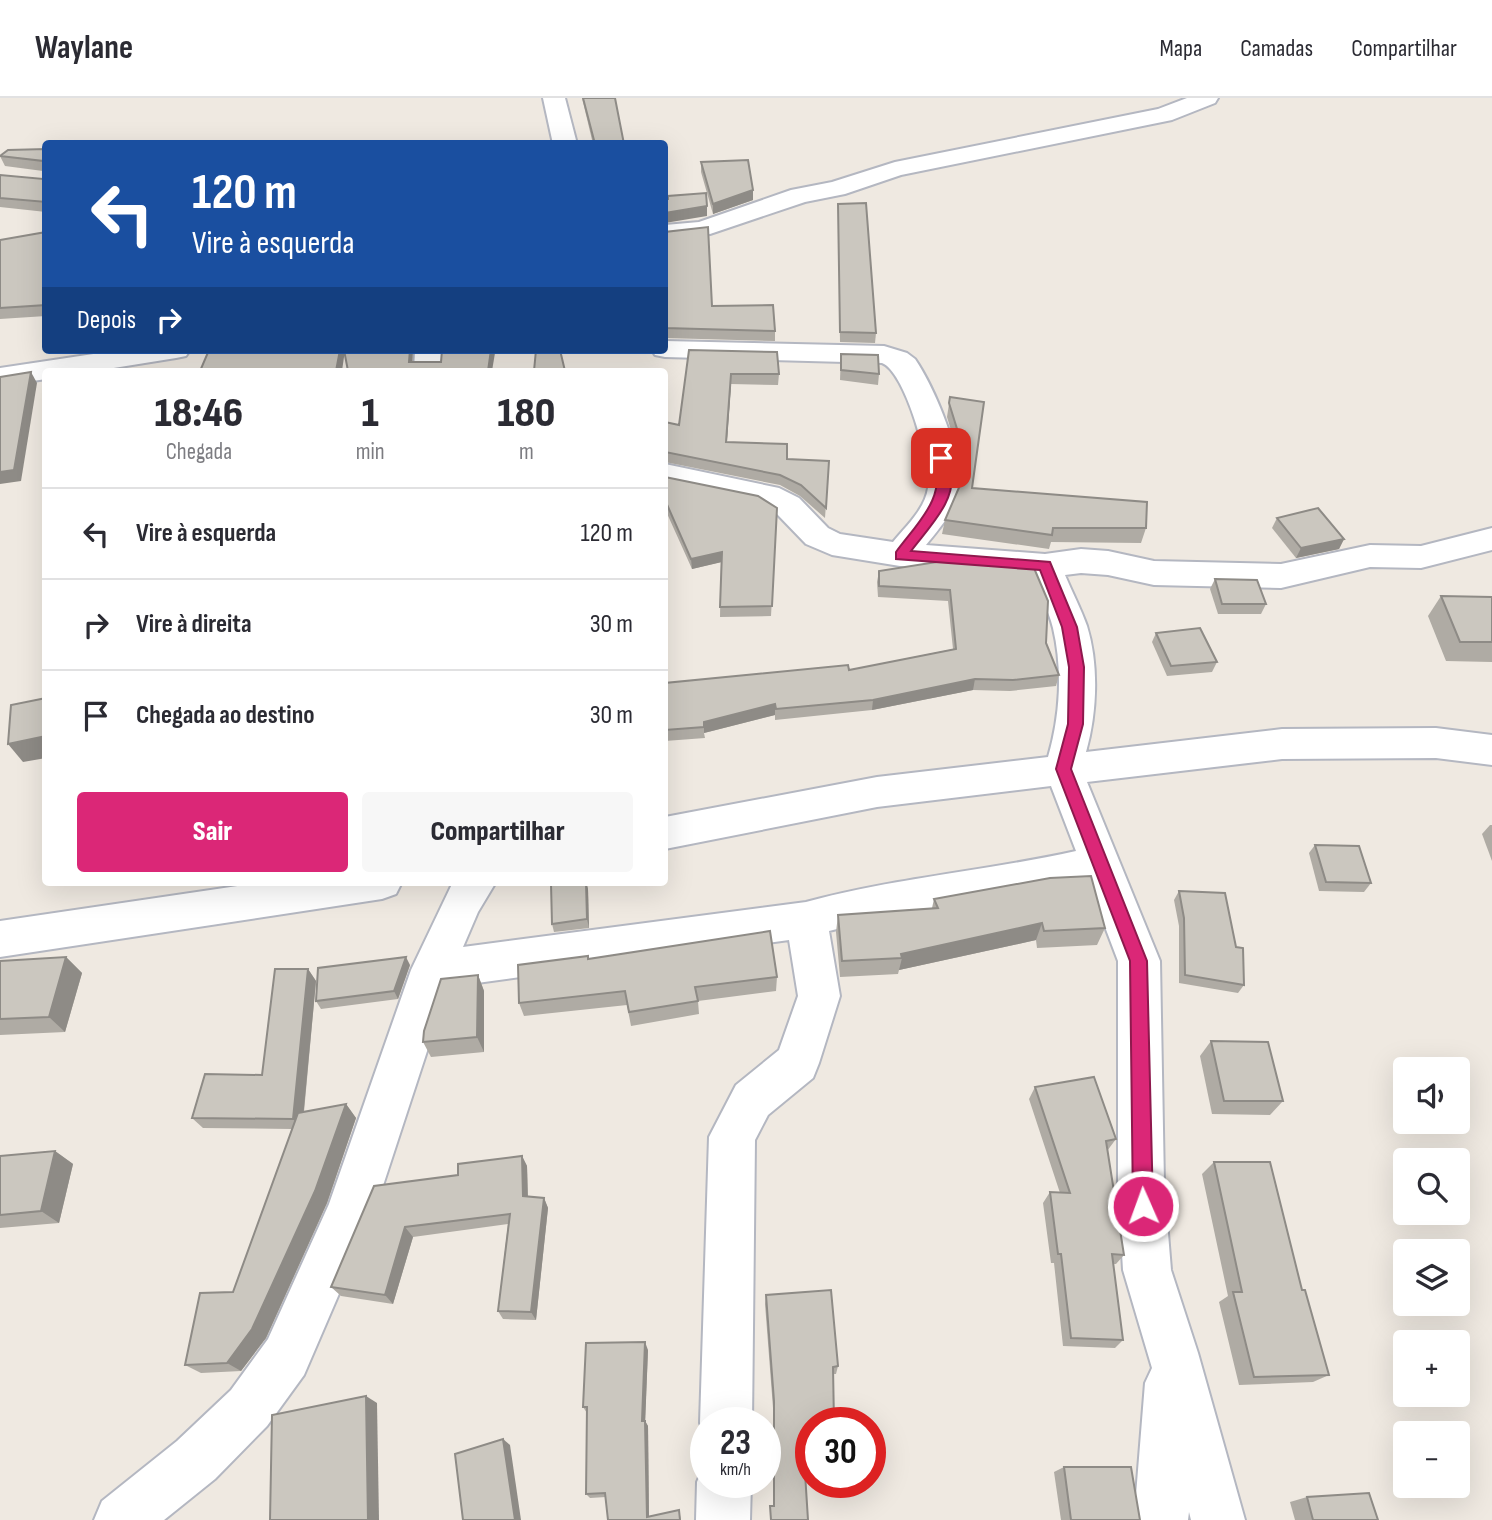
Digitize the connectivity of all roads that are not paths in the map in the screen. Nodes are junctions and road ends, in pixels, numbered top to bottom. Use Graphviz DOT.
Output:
graph roads {
  1 [pos="554,98"];
  2 [pos="1207,98"];
  3 [pos="564,140"];
  4 [pos="668,232"];
  5 [pos="668,349"];
  6 [pos="150,354"];
  7 [pos="59,368"];
  8 [pos="42,371"];
  9 [pos="0,377"];
  10 [pos="668,475"];
  11 [pos="1492,539"];
  12 [pos="900,555"];
  13 [pos="1045,566"];
  14 [pos="1492,750"];
  15 [pos="1063,769"];
  16 [pos="668,832"];
  17 [pos="1100,862"];
  18 [pos="355,886"];
  19 [pos="473,886"];
  20 [pos="806,919"];
  21 [pos="0,939"];
  22 [pos="432,970"];
  23 [pos="1173,1353"];
  24 [pos="726,1407"];
  25 [pos="724,1498"];
  26 [pos="121,1520"];
  27 [pos="723,1520"];
  28 [pos="1161,1520"];
  29 [pos="1218,1520"];
  1 -- 3 [label="street"];
  2 -- 4 [label="street"];
  5 -- 12 [label="street"];
  6 -- 7 [label="street"];
  8 -- 9 [label="street"];
  10 -- 12 [label="street"];
  11 -- 13 [label="street"];
  12 -- 13 [label="street"];
  13 -- 15 [label="street"];
  14 -- 15 [label="street"];
  15 -- 16 [label="street"];
  15 -- 17 [label="street"];
  17 -- 20 [label="street"];
  17 -- 23 [label="street"];
  18 -- 21 [label="street"];
  19 -- 22 [label="street"];
  20 -- 22 [label="street"];
  20 -- 24 [label="street"];
  22 -- 26 [label="street"];
  23 -- 28 [label="street"];
  23 -- 29 [label="street"];
  25 -- 27 [label="street"];
}
